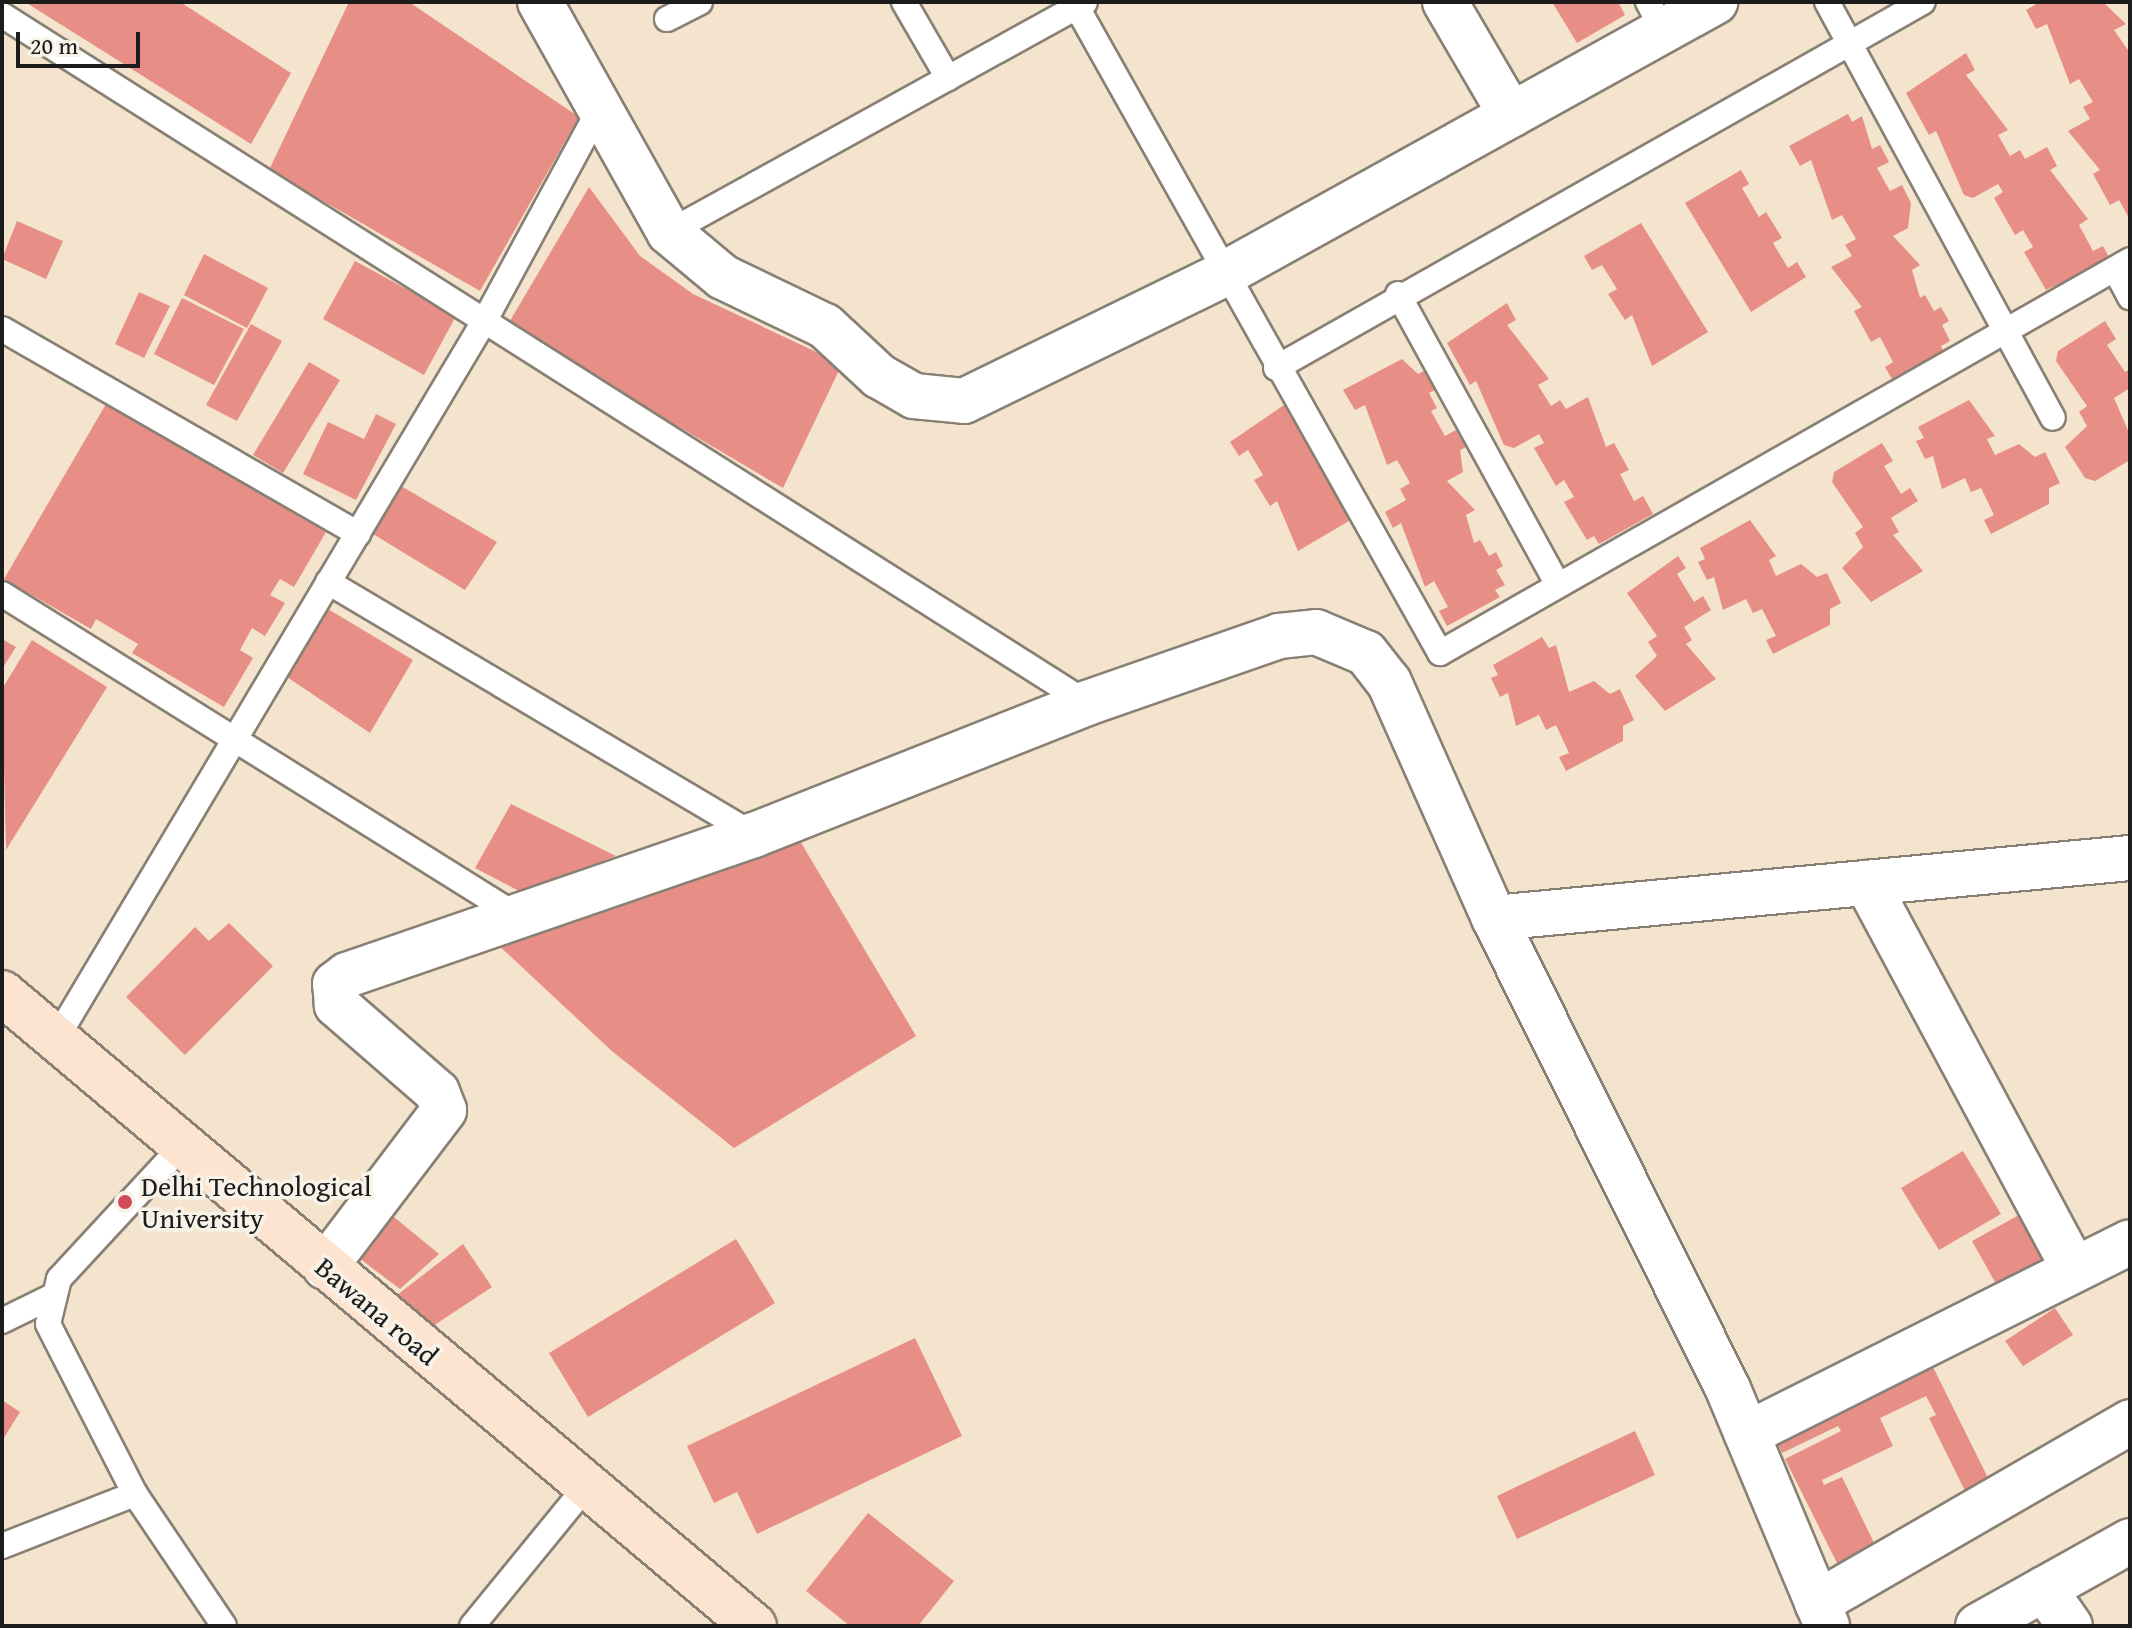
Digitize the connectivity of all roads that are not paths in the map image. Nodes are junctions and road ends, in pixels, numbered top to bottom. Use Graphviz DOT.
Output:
graph roads {
  1 [pos="540,2"];
  2 [pos="700,2"];
  3 [pos="904,2"];
  4 [pos="1445,2"];
  5 [pos="1715,2"];
  6 [pos="1827,2"];
  7 [pos="1923,2"];
  8 [pos="1079,4"];
  9 [pos="2,15"];
  10 [pos="1656,16"];
  11 [pos="667,19"];
  12 [pos="1849,43"];
  13 [pos="948,78"];
  14 [pos="600,108"];
  15 [pos="1511,115"];
  16 [pos="669,232"];
  17 [pos="2122,265"];
  18 [pos="1222,275"];
  19 [pos="1398,294"];
  20 [pos="2130,297"];
  21 [pos="485,320"];
  22 [pos="2004,328"];
  23 [pos="2,329"];
  24 [pos="1276,368"];
  25 [pos="2053,418"];
  26 [pos="358,534"];
  27 [pos="328,582"];
  28 [pos="1558,585"];
  29 [pos="2,594"];
  30 [pos="1087,703"];
  31 [pos="233,743"];
  32 [pos="754,835"];
  33 [pos="2130,858"];
  34 [pos="1867,883"];
  35 [pos="519,917"];
  36 [pos="1494,918"];
  37 [pos="2,993"];
  38 [pos="56,1039"];
  39 [pos="182,1146"];
  40 [pos="2130,1242"];
  41 [pos="325,1267"];
  42 [pos="2074,1269"];
  43 [pos="49,1298"];
  44 [pos="2,1321"];
  45 [pos="2130,1422"];
  46 [pos="1747,1434"];
  47 [pos="585,1488"];
  48 [pos="135,1494"];
  49 [pos="2130,1541"];
  50 [pos="2,1546"];
  51 [pos="2044,1589"];
  52 [pos="1822,1614"];
  53 [pos="224,1626"];
  54 [pos="472,1626"];
  55 [pos="754,1626"];
  56 [pos="1978,1626"];
  57 [pos="2070,1626"];
  1 -- 14 [label="street"];
  2 -- 11 [label="lane"];
  3 -- 13 [label="lane"];
  4 -- 15 [label="street"];
  5 -- 10 [label="street"];
  6 -- 12 [label="lane"];
  7 -- 12 [label="lane"];
  8 -- 13 [label="lane"];
  8 -- 18 [label="lane"];
  9 -- 21 [label="lane"];
  10 -- 15 [label="street"];
  12 -- 19 [label="lane"];
  12 -- 22 [label="lane"];
  13 -- 16 [label="lane"];
  14 -- 16 [label="street"];
  14 -- 21 [label="lane"];
  15 -- 18 [label="street"];
  16 -- 18 [label="street"];
  17 -- 20 [label="lane"];
  17 -- 22 [label="lane"];
  18 -- 24 [label="lane"];
  19 -- 24 [label="lane"];
  19 -- 28 [label="lane"];
  21 -- 26 [label="lane"];
  21 -- 30 [label="lane"];
  22 -- 25 [label="lane"];
  22 -- 28 [label="lane"];
  23 -- 26 [label="lane"];
  24 -- 28 [label="lane"];
  26 -- 27 [label="lane"];
  27 -- 31 [label="lane"];
  27 -- 32 [label="lane"];
  29 -- 31 [label="lane"];
  30 -- 32 [label="street"];
  30 -- 36 [label="street"];
  31 -- 35 [label="lane"];
  31 -- 38 [label="lane"];
  32 -- 35 [label="street"];
  33 -- 34 [label="street"];
  34 -- 36 [label="street"];
  34 -- 42 [label="street"];
  35 -- 41 [label="street"];
  36 -- 46 [label="street"];
  37 -- 38 [label="main road, Bawana road"];
  38 -- 39 [label="main road, Bawana road"];
  39 -- 41 [label="main road, Bawana road"];
  39 -- 43 [label="lane"];
  40 -- 42 [label="street"];
  41 -- 47 [label="main road, Bawana road"];
  42 -- 46 [label="street"];
  43 -- 44 [label="lane"];
  43 -- 48 [label="lane"];
  45 -- 52 [label="street"];
  46 -- 52 [label="street"];
  47 -- 54 [label="lane"];
  47 -- 55 [label="main road, Bawana road"];
  48 -- 50 [label="lane"];
  48 -- 53 [label="lane"];
  49 -- 51 [label="street"];
  51 -- 56 [label="street"];
  51 -- 57 [label="street"];
}
